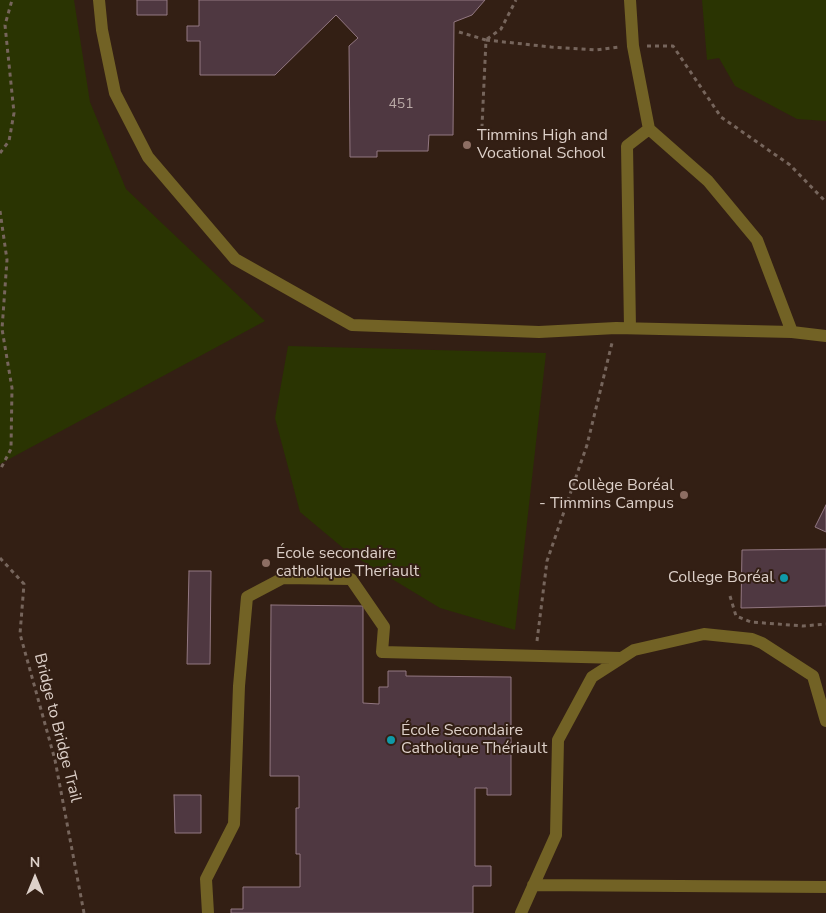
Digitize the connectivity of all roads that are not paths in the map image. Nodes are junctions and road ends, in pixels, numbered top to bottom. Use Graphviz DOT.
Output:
graph roads {
  1 [pos="99,0"];
  2 [pos="629,1"];
  3 [pos="649,129"];
  4 [pos="630,328"];
  5 [pos="792,332"];
  6 [pos="826,336"];
  7 [pos="621,658"];
  8 [pos="826,721"];
  9 [pos="533,885"];
  10 [pos="826,887"];
  11 [pos="208,913"];
  12 [pos="521,913"];
  1 -- 4 [label="lane"];
  2 -- 3 [label="lane"];
  3 -- 4 [label="lane"];
  3 -- 5 [label="lane"];
  4 -- 5 [label="lane"];
  5 -- 6 [label="lane"];
  7 -- 8 [label="lane"];
  7 -- 9 [label="lane"];
  7 -- 11 [label="lane"];
  9 -- 10 [label="lane"];
  9 -- 12 [label="lane"];
}
